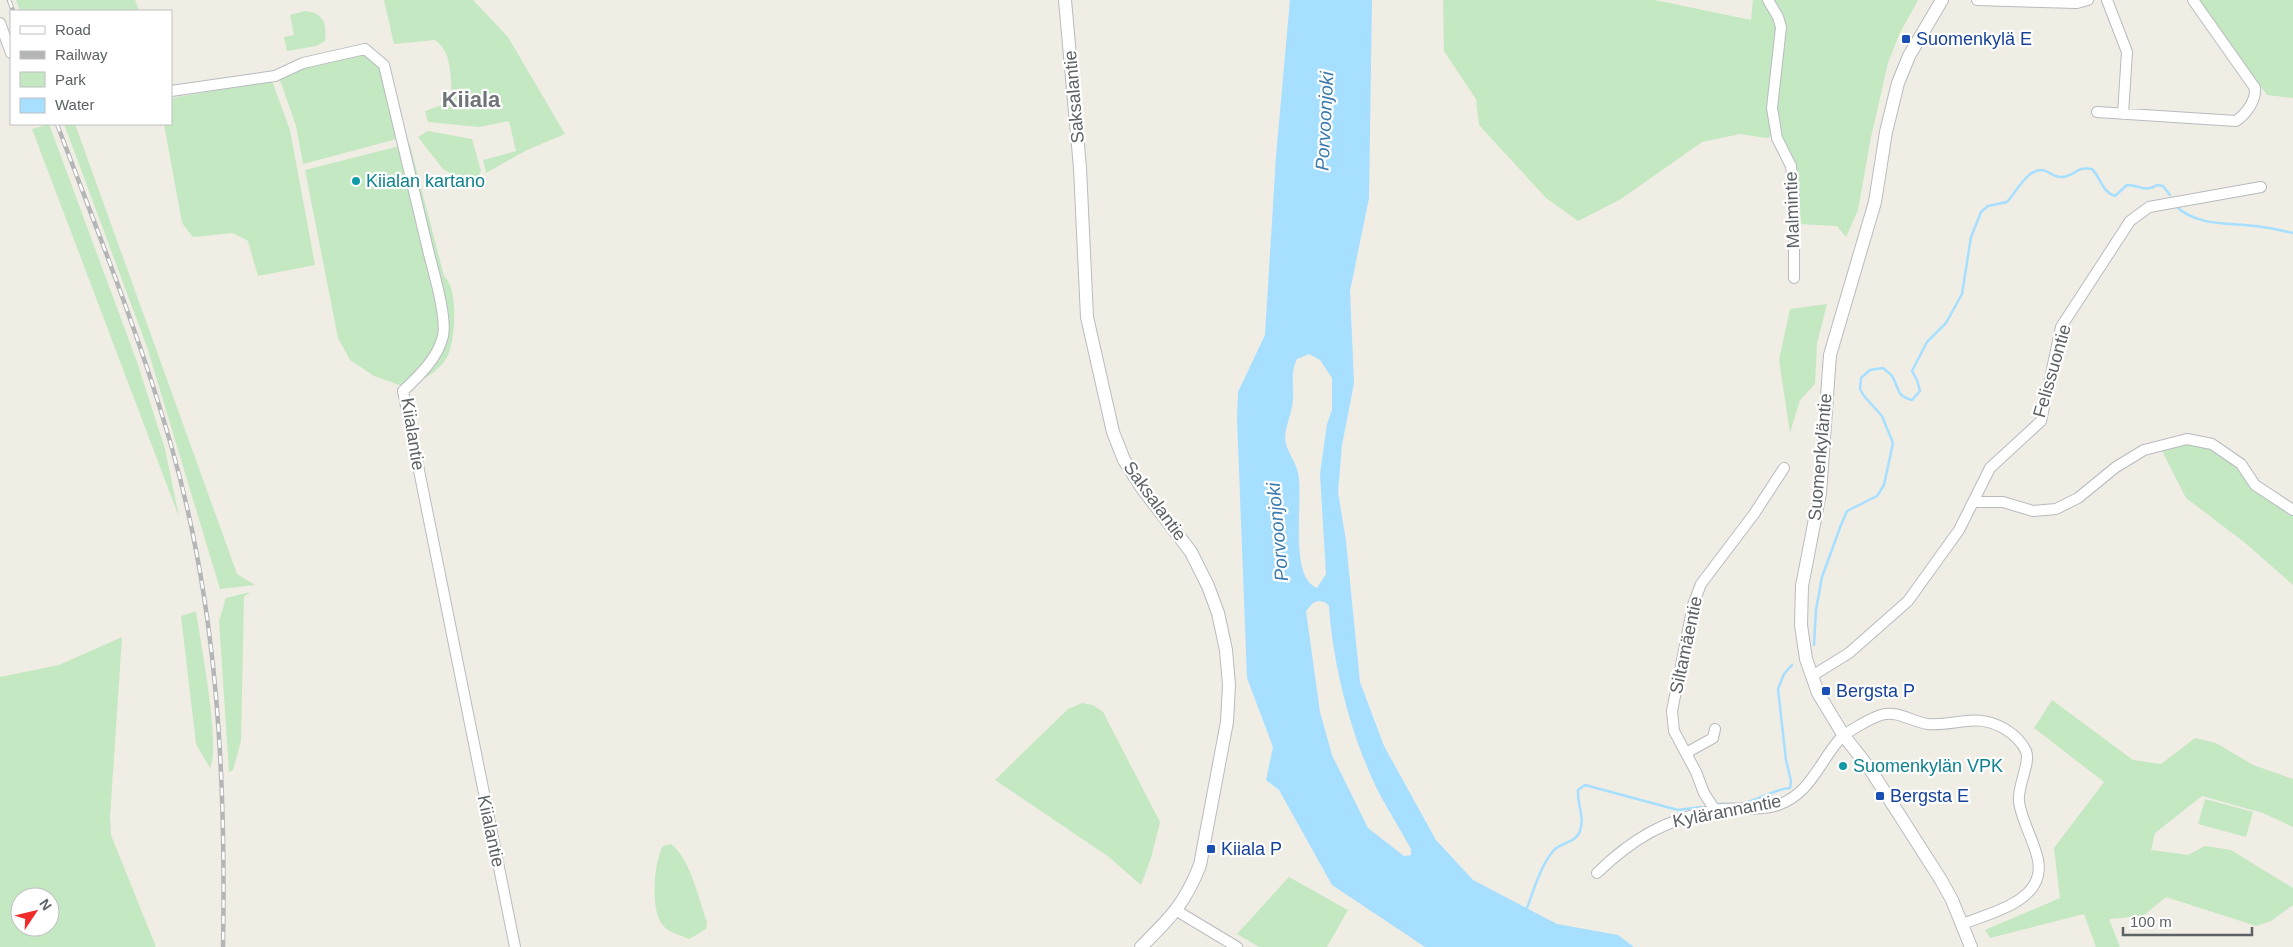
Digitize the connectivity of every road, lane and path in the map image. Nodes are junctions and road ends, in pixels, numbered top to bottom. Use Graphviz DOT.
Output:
graph roads {
  1 [pos="1065,0"];
  2 [pos="1768,0"];
  3 [pos="1942,0"];
  4 [pos="1977,0"];
  5 [pos="2088,0"];
  6 [pos="2107,0"];
  7 [pos="2193,0"];
  8 [pos="2060,1"];
  9 [pos="0,23"];
  10 [pos="10,51"];
  11 [pos="172,91"];
  12 [pos="2097,112"];
  13 [pos="2123,114"];
  14 [pos="2261,187"];
  15 [pos="1794,278"];
  16 [pos="1784,468"];
  17 [pos="1973,502"];
  18 [pos="2293,510"];
  19 [pos="1812,676"];
  20 [pos="1715,729"];
  21 [pos="1844,736"];
  22 [pos="1686,753"];
  23 [pos="1715,810"];
  24 [pos="1597,874"];
  25 [pos="1177,911"];
  26 [pos="1962,924"];
  27 [pos="515,947"];
  28 [pos="1141,947"];
  29 [pos="1236,947"];
  30 [pos="1971,947"];
  1 -- 25 [label="street, Saksalantie"];
  2 -- 15 [label="street, Malmintie"];
  3 -- 19 [label="street, Suomenkyläntie"];
  4 -- 8 [label="street"];
  5 -- 8 [label="street"];
  6 -- 13 [label="street"];
  7 -- 13 [label="street"];
  9 -- 10 [label="street"];
  11 -- 27 [label="street, Kiialantie"];
  12 -- 13 [label="street"];
  14 -- 17 [label="street, Felissuontie"];
  16 -- 22 [label="street, Siltamäentie"];
  17 -- 18 [label="street"];
  17 -- 19 [label="street, Felissuontie"];
  19 -- 21 [label="street, Suomenkyläntie"];
  20 -- 22 [label="street"];
  21 -- 23 [label="street, Kylärannantie"];
  21 -- 26 [label="street, Suomenkyläntie"];
  21 -- 26 [label="street"];
  22 -- 23 [label="street, Siltamäentie"];
  23 -- 24 [label="street, Kylärannantie"];
  25 -- 28 [label="street, Saksalantie"];
  25 -- 29 [label="street"];
  26 -- 30 [label="street, Suomenkyläntie"];
}
